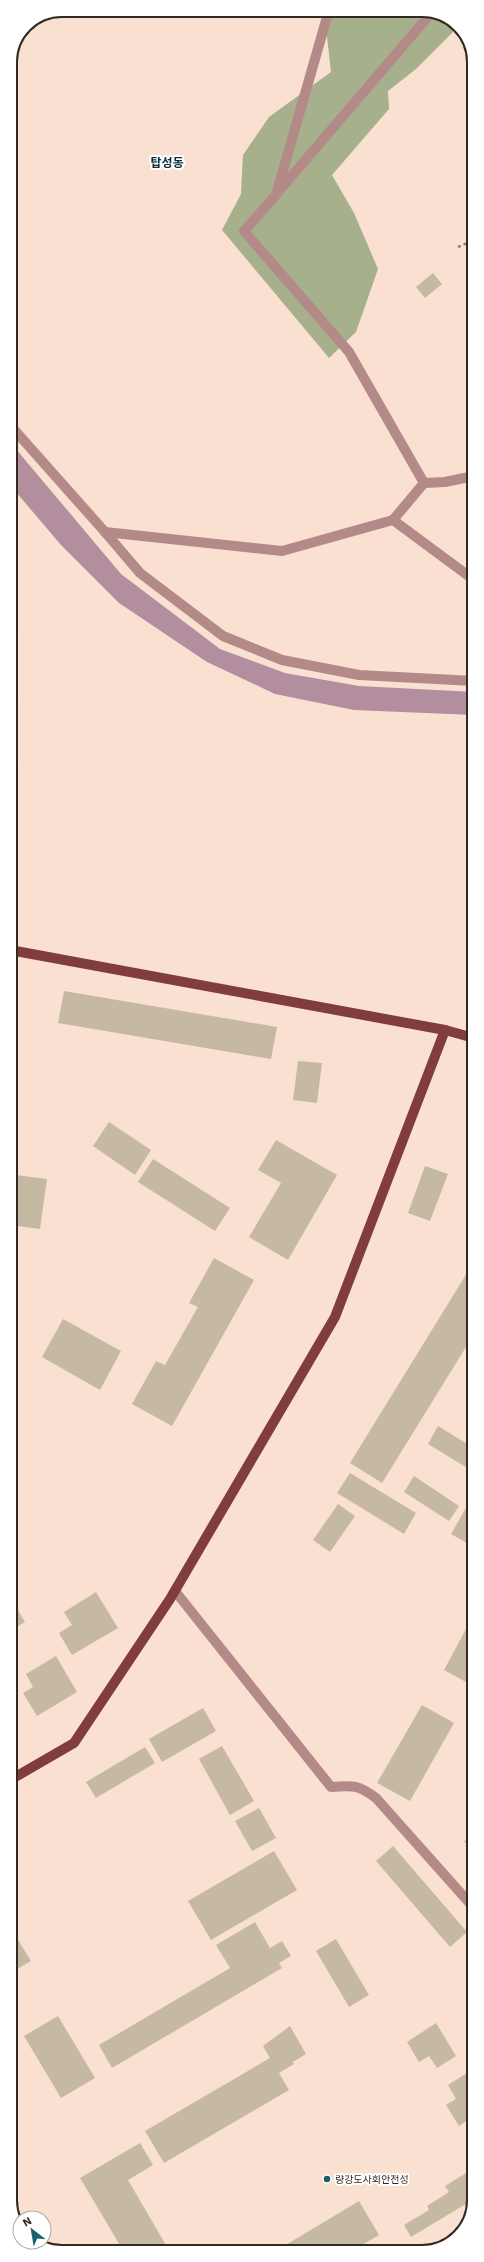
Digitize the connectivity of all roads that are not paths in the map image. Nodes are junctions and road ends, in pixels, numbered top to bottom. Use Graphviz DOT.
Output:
graph roads {
  1 [pos="327,17"];
  2 [pos="427,18"];
  3 [pos="276,195"];
  4 [pos="17,433"];
  5 [pos="467,477"];
  6 [pos="424,483"];
  7 [pos="393,520"];
  8 [pos="105,532"];
  9 [pos="467,575"];
  10 [pos="467,681"];
  11 [pos="17,951"];
  12 [pos="445,1030"];
  13 [pos="467,1036"];
  14 [pos="175,1591"];
  15 [pos="17,1776"];
  16 [pos="467,1900"];
  1 -- 3 [label="street"];
  2 -- 3 [label="street"];
  3 -- 6 [label="street"];
  4 -- 8 [label="street"];
  5 -- 6 [label="street"];
  6 -- 7 [label="street"];
  7 -- 8 [label="street"];
  7 -- 9 [label="street"];
  8 -- 10 [label="street"];
  11 -- 12 [label="main road"];
  12 -- 13 [label="main road"];
  12 -- 14 [label="main road"];
  14 -- 15 [label="main road"];
  14 -- 16 [label="street"];
}
